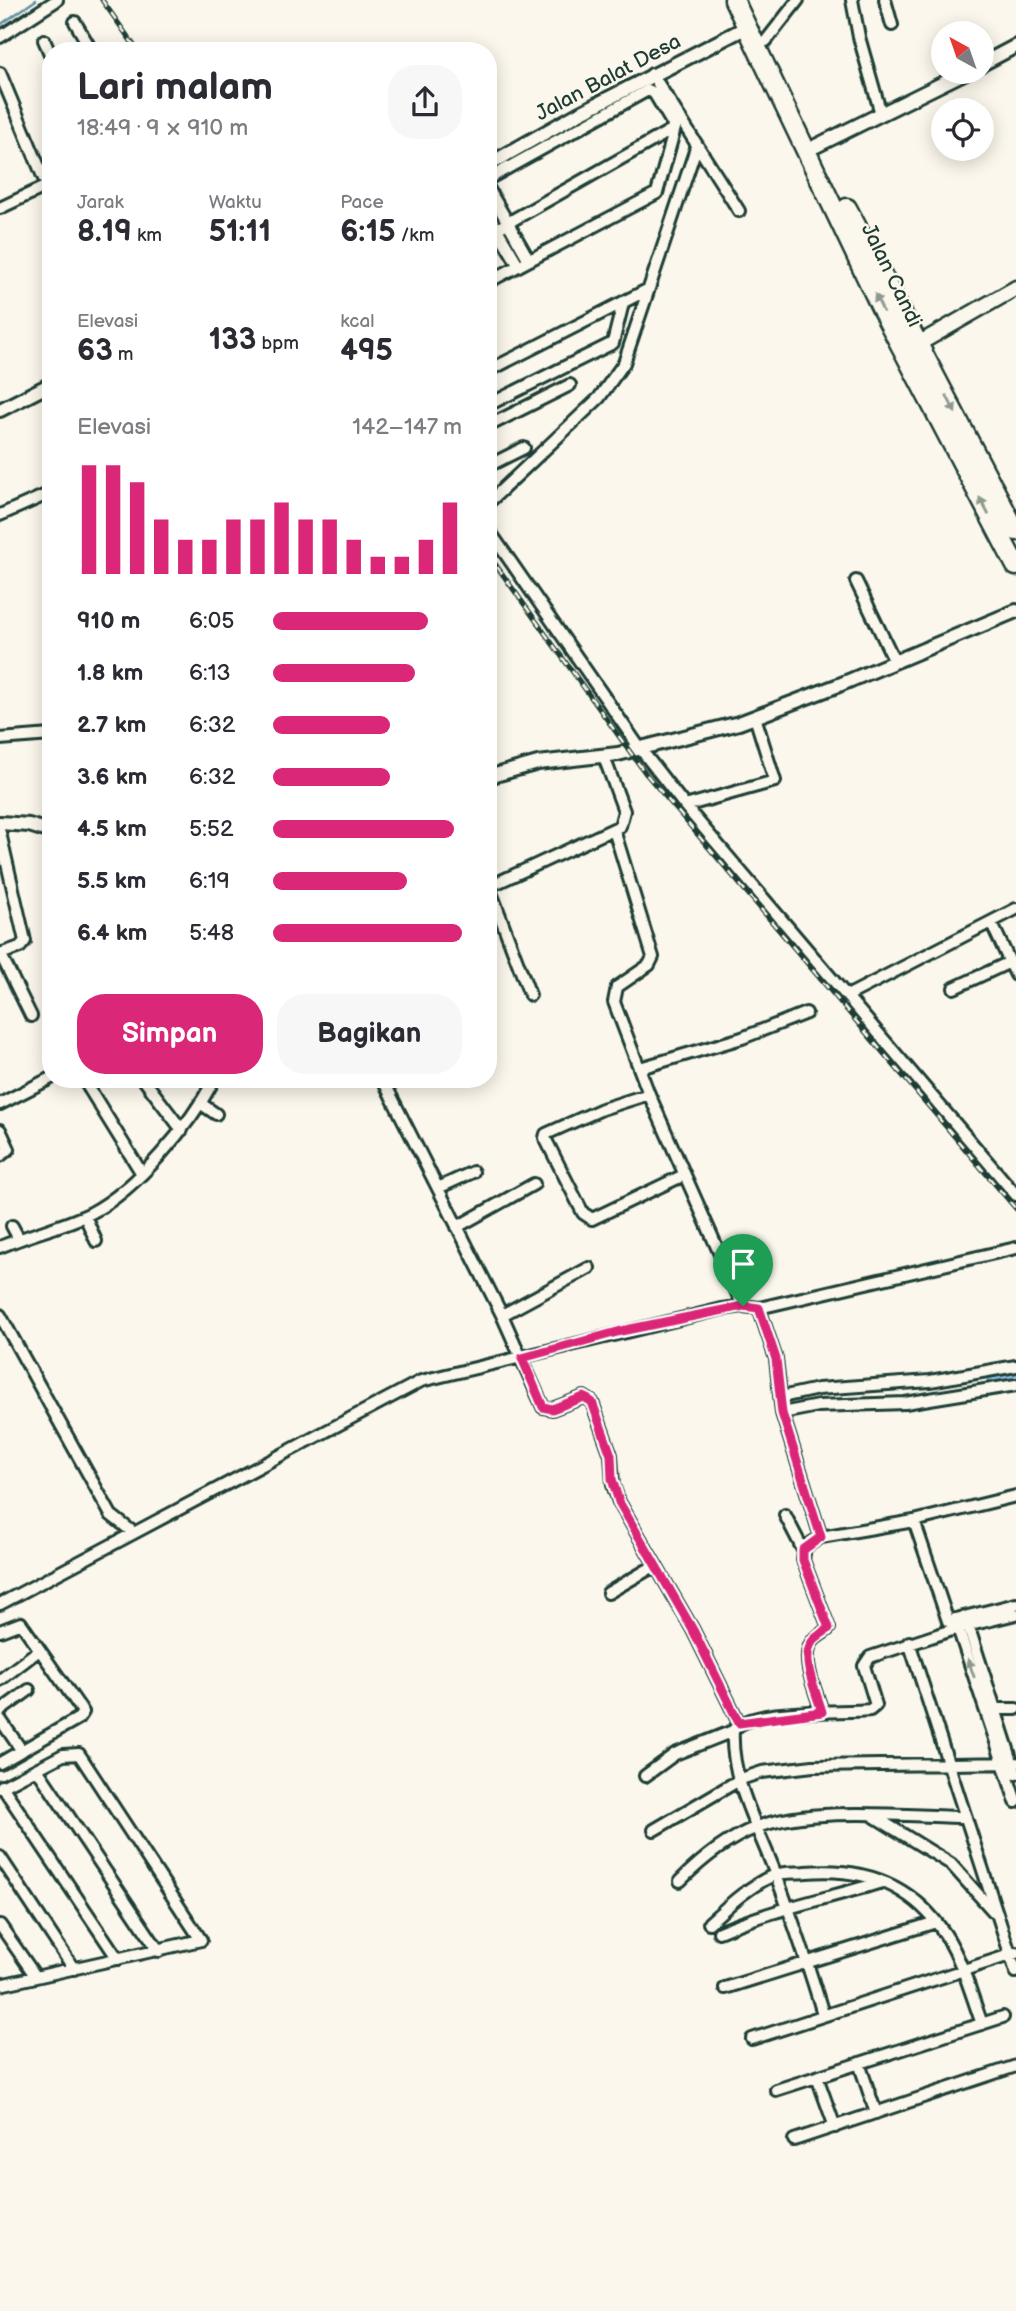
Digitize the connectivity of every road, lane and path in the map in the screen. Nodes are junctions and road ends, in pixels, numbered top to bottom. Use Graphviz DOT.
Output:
graph roads {
  1 [pos="57,0"];
  2 [pos="734,0"];
  3 [pos="747,0"];
  4 [pos="798,0"];
  5 [pos="852,0"];
  6 [pos="885,0"];
  7 [pos="75,22"];
  8 [pos="892,25"];
  9 [pos="747,27"];
  10 [pos="0,37"];
  11 [pos="766,41"];
  12 [pos="87,42"];
  13 [pos="1016,46"];
  14 [pos="994,58"];
  15 [pos="0,73"];
  16 [pos="652,74"];
  17 [pos="942,84"];
  18 [pos="881,114"];
  19 [pos="674,128"];
  20 [pos="697,144"];
  21 [pos="816,146"];
  22 [pos="497,159"];
  23 [pos="42,169"];
  24 [pos="497,175"];
  25 [pos="42,188"];
  26 [pos="497,203"];
  27 [pos="0,208"];
  28 [pos="739,211"];
  29 [pos="508,222"];
  30 [pos="497,229"];
  31 [pos="497,236"];
  32 [pos="524,263"];
  33 [pos="497,277"];
  34 [pos="1016,288"];
  35 [pos="643,292"];
  36 [pos="626,301"];
  37 [pos="920,343"];
  38 [pos="904,352"];
  39 [pos="497,367"];
  40 [pos="570,385"];
  41 [pos="42,389"];
  42 [pos="497,401"];
  43 [pos="0,410"];
  44 [pos="497,421"];
  45 [pos="524,448"];
  46 [pos="497,462"];
  47 [pos="497,494"];
  48 [pos="42,497"];
  49 [pos="0,515"];
  50 [pos="1016,531"];
  51 [pos="497,542"];
  52 [pos="1016,566"];
  53 [pos="856,581"];
  54 [pos="1016,611"];
  55 [pos="895,662"];
  56 [pos="755,717"];
  57 [pos="42,736"];
  58 [pos="0,739"];
  59 [pos="639,747"];
  60 [pos="604,757"];
  61 [pos="497,774"];
  62 [pos="685,806"];
  63 [pos="0,822"];
  64 [pos="42,829"];
  65 [pos="614,830"];
  66 [pos="0,833"];
  67 [pos="497,883"];
  68 [pos="497,908"];
  69 [pos="1016,909"];
  70 [pos="992,924"];
  71 [pos="0,953"];
  72 [pos="1010,962"];
  73 [pos="1016,975"];
  74 [pos="954,988"];
  75 [pos="530,995"];
  76 [pos="847,996"];
  77 [pos="806,1013"];
  78 [pos="31,1016"];
  79 [pos="640,1068"];
  80 [pos="42,1083"];
  81 [pos="89,1088"];
  82 [pos="152,1088"];
  83 [pos="212,1088"];
  84 [pos="389,1088"];
  85 [pos="0,1089"];
  86 [pos="649,1094"];
  87 [pos="3,1103"];
  88 [pos="0,1130"];
  89 [pos="182,1130"];
  90 [pos="0,1156"];
  91 [pos="141,1172"];
  92 [pos="473,1172"];
  93 [pos="684,1175"];
  94 [pos="534,1184"];
  95 [pos="438,1188"];
  96 [pos="1016,1195"];
  97 [pos="87,1222"];
  98 [pos="12,1226"];
  99 [pos="457,1227"];
  100 [pos="19,1239"];
  101 [pos="96,1241"];
  102 [pos="0,1247"];
  103 [pos="1016,1249"];
  104 [pos="589,1268"];
  105 [pos="743,1306"];
  106 [pos="759,1308"];
  107 [pos="0,1315"];
  108 [pos="504,1319"];
  109 [pos="522,1358"];
  110 [pos="1016,1366"];
  111 [pos="1016,1385"];
  112 [pos="781,1405"];
  113 [pos="1016,1496"];
  114 [pos="785,1515"];
  115 [pos="914,1521"];
  116 [pos="128,1529"];
  117 [pos="821,1537"];
  118 [pos="803,1550"];
  119 [pos="654,1566"];
  120 [pos="608,1593"];
  121 [pos="0,1604"];
  122 [pos="1016,1604"];
  123 [pos="1016,1614"];
  124 [pos="956,1624"];
  125 [pos="0,1631"];
  126 [pos="909,1642"];
  127 [pos="38,1651"];
  128 [pos="0,1680"];
  129 [pos="29,1690"];
  130 [pos="991,1709"];
  131 [pos="1016,1709"];
  132 [pos="0,1711"];
  133 [pos="822,1712"];
  134 [pos="0,1719"];
  135 [pos="736,1727"];
  136 [pos="22,1751"];
  137 [pos="0,1763"];
  138 [pos="950,1765"];
  139 [pos="1012,1766"];
  140 [pos="37,1769"];
  141 [pos="645,1776"];
  142 [pos="741,1779"];
  143 [pos="1,1787"];
  144 [pos="1016,1802"];
  145 [pos="873,1816"];
  146 [pos="966,1817"];
  147 [pos="756,1827"];
  148 [pos="654,1830"];
  149 [pos="0,1857"];
  150 [pos="776,1874"];
  151 [pos="680,1881"];
  152 [pos="882,1882"];
  153 [pos="729,1905"];
  154 [pos="788,1910"];
  155 [pos="998,1917"];
  156 [pos="739,1922"];
  157 [pos="936,1922"];
  158 [pos="709,1923"];
  159 [pos="0,1925"];
  160 [pos="719,1932"];
  161 [pos="159,1951"];
  162 [pos="1013,1952"];
  163 [pos="118,1959"];
  164 [pos="807,1961"];
  165 [pos="74,1969"];
  166 [pos="961,1969"];
  167 [pos="1016,1972"];
  168 [pos="36,1977"];
  169 [pos="0,1985"];
  170 [pos="725,1989"];
  171 [pos="823,2014"];
  172 [pos="1003,2017"];
  173 [pos="982,2024"];
  174 [pos="752,2039"];
  175 [pos="859,2063"];
  176 [pos="1016,2066"];
  177 [pos="817,2077"];
  178 [pos="776,2090"];
  179 [pos="876,2113"];
  180 [pos="835,2127"];
  181 [pos="794,2140"];
  1 -- 10 [label="street"];
  2 -- 9 [label="highway, Jalan Candi"];
  3 -- 11 [label="highway, Jalan Candi"];
  4 -- 11 [label="street"];
  5 -- 18 [label="street"];
  6 -- 8 [label="street"];
  7 -- 12 [label="street"];
  9 -- 16 [label="street, Jalan Balat Desa"];
  38 -- 9 [label="highway, Jalan Candi, one-way"];
  11 -- 21 [label="highway, Jalan Candi"];
  13 -- 14 [label="street"];
  15 -- 23 [label="street"];
  16 -- 20 [label="street"];
  16 -- 22 [label="street, Jalan Balat Desa"];
  17 -- 18 [label="street"];
  18 -- 21 [label="street"];
  19 -- 24 [label="street"];
  19 -- 29 [label="street"];
  19 -- 32 [label="street"];
  20 -- 28 [label="street"];
  20 -- 35 [label="street"];
  21 -- 37 [label="highway, Jalan Candi"];
  25 -- 27 [label="street"];
  26 -- 29 [label="street"];
  29 -- 30 [label="street"];
  29 -- 32 [label="street"];
  31 -- 32 [label="street"];
  32 -- 33 [label="street"];
  34 -- 37 [label="main road"];
  35 -- 36 [label="street"];
  35 -- 47 [label="street"];
  36 -- 39 [label="street"];
  36 -- 42 [label="street"];
  37 -- 38 [label="main road"];
  37 -- 50 [label="highway, Jalan Candi, one-way"];
  52 -- 38 [label="highway, Jalan Candi, one-way"];
  40 -- 44 [label="street"];
  41 -- 43 [label="street"];
  45 -- 46 [label="street"];
  48 -- 49 [label="street"];
  51 -- 59 [label="street"];
  53 -- 55 [label="street"];
  54 -- 55 [label="street"];
  55 -- 56 [label="street"];
  56 -- 59 [label="street"];
  56 -- 62 [label="street"];
  57 -- 58 [label="street"];
  59 -- 60 [label="street"];
  59 -- 62 [label="street"];
  60 -- 61 [label="street"];
  60 -- 65 [label="street"];
  62 -- 76 [label="street"];
  63 -- 64 [label="street"];
  65 -- 67 [label="street"];
  65 -- 79 [label="street"];
  66 -- 71 [label="street"];
  68 -- 75 [label="street"];
  69 -- 70 [label="street"];
  70 -- 72 [label="street"];
  70 -- 76 [label="street"];
  71 -- 78 [label="street"];
  72 -- 73 [label="street"];
  72 -- 74 [label="street"];
  76 -- 96 [label="street"];
  77 -- 79 [label="street"];
  79 -- 86 [label="street"];
  80 -- 87 [label="street"];
  81 -- 91 [label="street"];
  82 -- 89 [label="street"];
  83 -- 89 [label="street"];
  84 -- 95 [label="street"];
  85 -- 87 [label="street"];
  86 -- 93 [label="street"];
  86 -- 93 [label="street"];
  88 -- 90 [label="street"];
  89 -- 91 [label="street"];
  91 -- 97 [label="street"];
  92 -- 95 [label="street"];
  93 -- 105 [label="street"];
  94 -- 99 [label="street"];
  95 -- 99 [label="street"];
  97 -- 100 [label="street"];
  97 -- 101 [label="street"];
  98 -- 100 [label="street"];
  99 -- 108 [label="street"];
  100 -- 102 [label="street"];
  103 -- 106 [label="street"];
  104 -- 108 [label="street"];
  105 -- 106 [label="street"];
  105 -- 109 [label="street"];
  106 -- 112 [label="street"];
  107 -- 116 [label="street"];
  108 -- 109 [label="street"];
  109 -- 116 [label="street"];
  109 -- 119 [label="street"];
  110 -- 112 [label="street"];
  111 -- 112 [label="street"];
  112 -- 117 [label="street"];
  113 -- 115 [label="street"];
  114 -- 118 [label="street"];
  115 -- 117 [label="street"];
  115 -- 124 [label="street"];
  116 -- 121 [label="street"];
  117 -- 118 [label="street"];
  118 -- 133 [label="street"];
  119 -- 120 [label="street"];
  119 -- 135 [label="street"];
  122 -- 124 [label="street"];
  123 -- 124 [label="street"];
  124 -- 126 [label="street"];
  124 -- 130 [label="street"];
  125 -- 127 [label="street"];
  126 -- 133 [label="street"];
  126 -- 138 [label="street"];
  127 -- 128 [label="street"];
  127 -- 136 [label="street"];
  129 -- 132 [label="street"];
  130 -- 131 [label="street"];
  130 -- 139 [label="street"];
  133 -- 135 [label="street"];
  134 -- 136 [label="street"];
  135 -- 141 [label="street"];
  135 -- 142 [label="street"];
  136 -- 137 [label="street"];
  138 -- 139 [label="street"];
  138 -- 142 [label="street"];
  138 -- 146 [label="street"];
  139 -- 144 [label="street"];
  140 -- 143 [label="street"];
  140 -- 161 [label="street"];
  140 -- 161 [label="street"];
  142 -- 147 [label="street"];
  142 -- 148 [label="street"];
  143 -- 163 [label="street"];
  145 -- 146 [label="street"];
  145 -- 147 [label="street"];
  145 -- 155 [label="street"];
  146 -- 155 [label="street"];
  147 -- 150 [label="street"];
  147 -- 151 [label="street"];
  149 -- 165 [label="street"];
  150 -- 152 [label="street"];
  150 -- 153 [label="street"];
  150 -- 154 [label="street"];
  152 -- 154 [label="street"];
  152 -- 157 [label="street"];
  153 -- 156 [label="street"];
  153 -- 158 [label="street"];
  154 -- 156 [label="street"];
  154 -- 164 [label="street"];
  155 -- 162 [label="street"];
  156 -- 160 [label="street"];
  157 -- 164 [label="street"];
  157 -- 166 [label="street"];
  159 -- 168 [label="street"];
  161 -- 163 [label="street"];
  162 -- 166 [label="street"];
  162 -- 167 [label="street"];
  163 -- 165 [label="street"];
  164 -- 170 [label="street"];
  164 -- 171 [label="street"];
  165 -- 168 [label="street"];
  166 -- 171 [label="street"];
  166 -- 173 [label="street"];
  168 -- 169 [label="street"];
  171 -- 174 [label="street"];
  172 -- 173 [label="street"];
  173 -- 175 [label="street"];
  175 -- 177 [label="street"];
  175 -- 179 [label="street"];
  176 -- 179 [label="street"];
  177 -- 178 [label="street"];
  177 -- 180 [label="street"];
  179 -- 180 [label="street"];
  180 -- 181 [label="street"];
}
